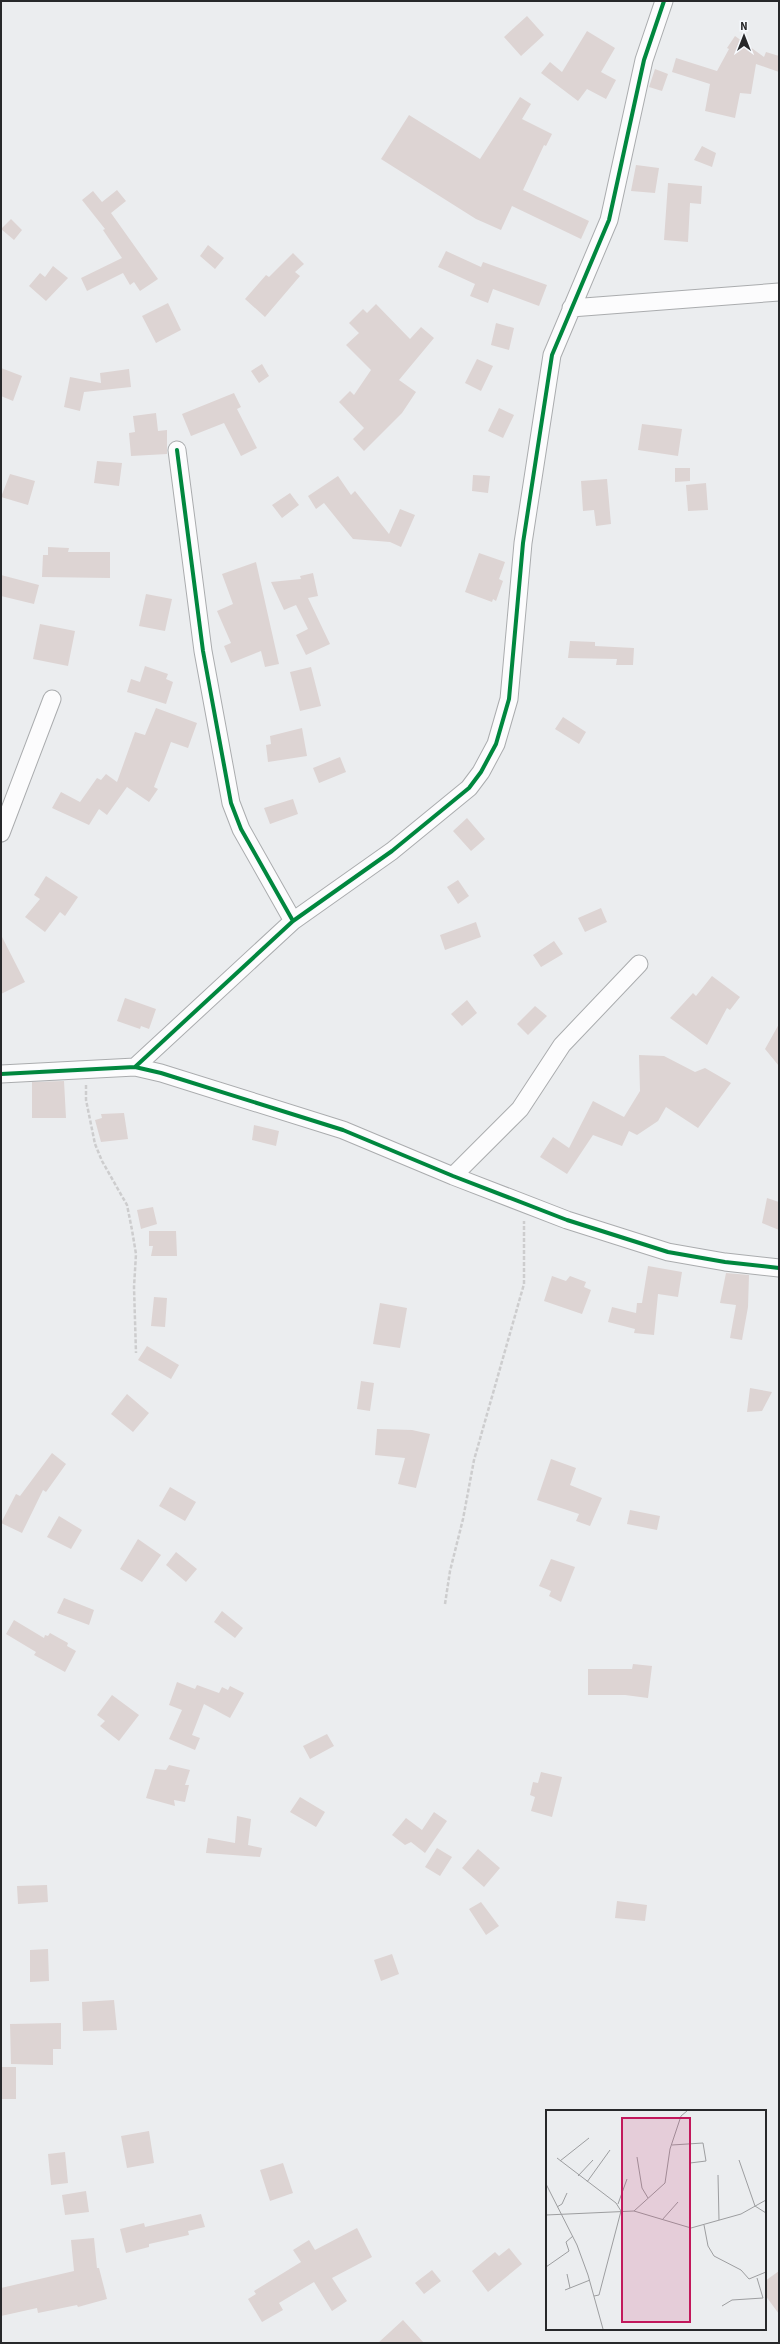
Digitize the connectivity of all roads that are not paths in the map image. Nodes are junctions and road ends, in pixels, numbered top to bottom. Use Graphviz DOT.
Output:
graph roads {
  1 [pos="664,1"];
  2 [pos="779,292"];
  3 [pos="571,308"];
  4 [pos="177,450"];
  5 [pos="52,699"];
  6 [pos="1,833"];
  7 [pos="293,921"];
  8 [pos="639,964"];
  9 [pos="135,1067"];
  10 [pos="1,1074"];
  11 [pos="453,1176"];
  12 [pos="779,1268"];
  1 -- 3 [label="street"];
  2 -- 3 [label="street"];
  3 -- 7 [label="street"];
  4 -- 7 [label="street"];
  5 -- 6 [label="street"];
  7 -- 9 [label="street"];
  8 -- 11 [label="street"];
  9 -- 10 [label="street"];
  9 -- 11 [label="street"];
  11 -- 12 [label="street"];
}
